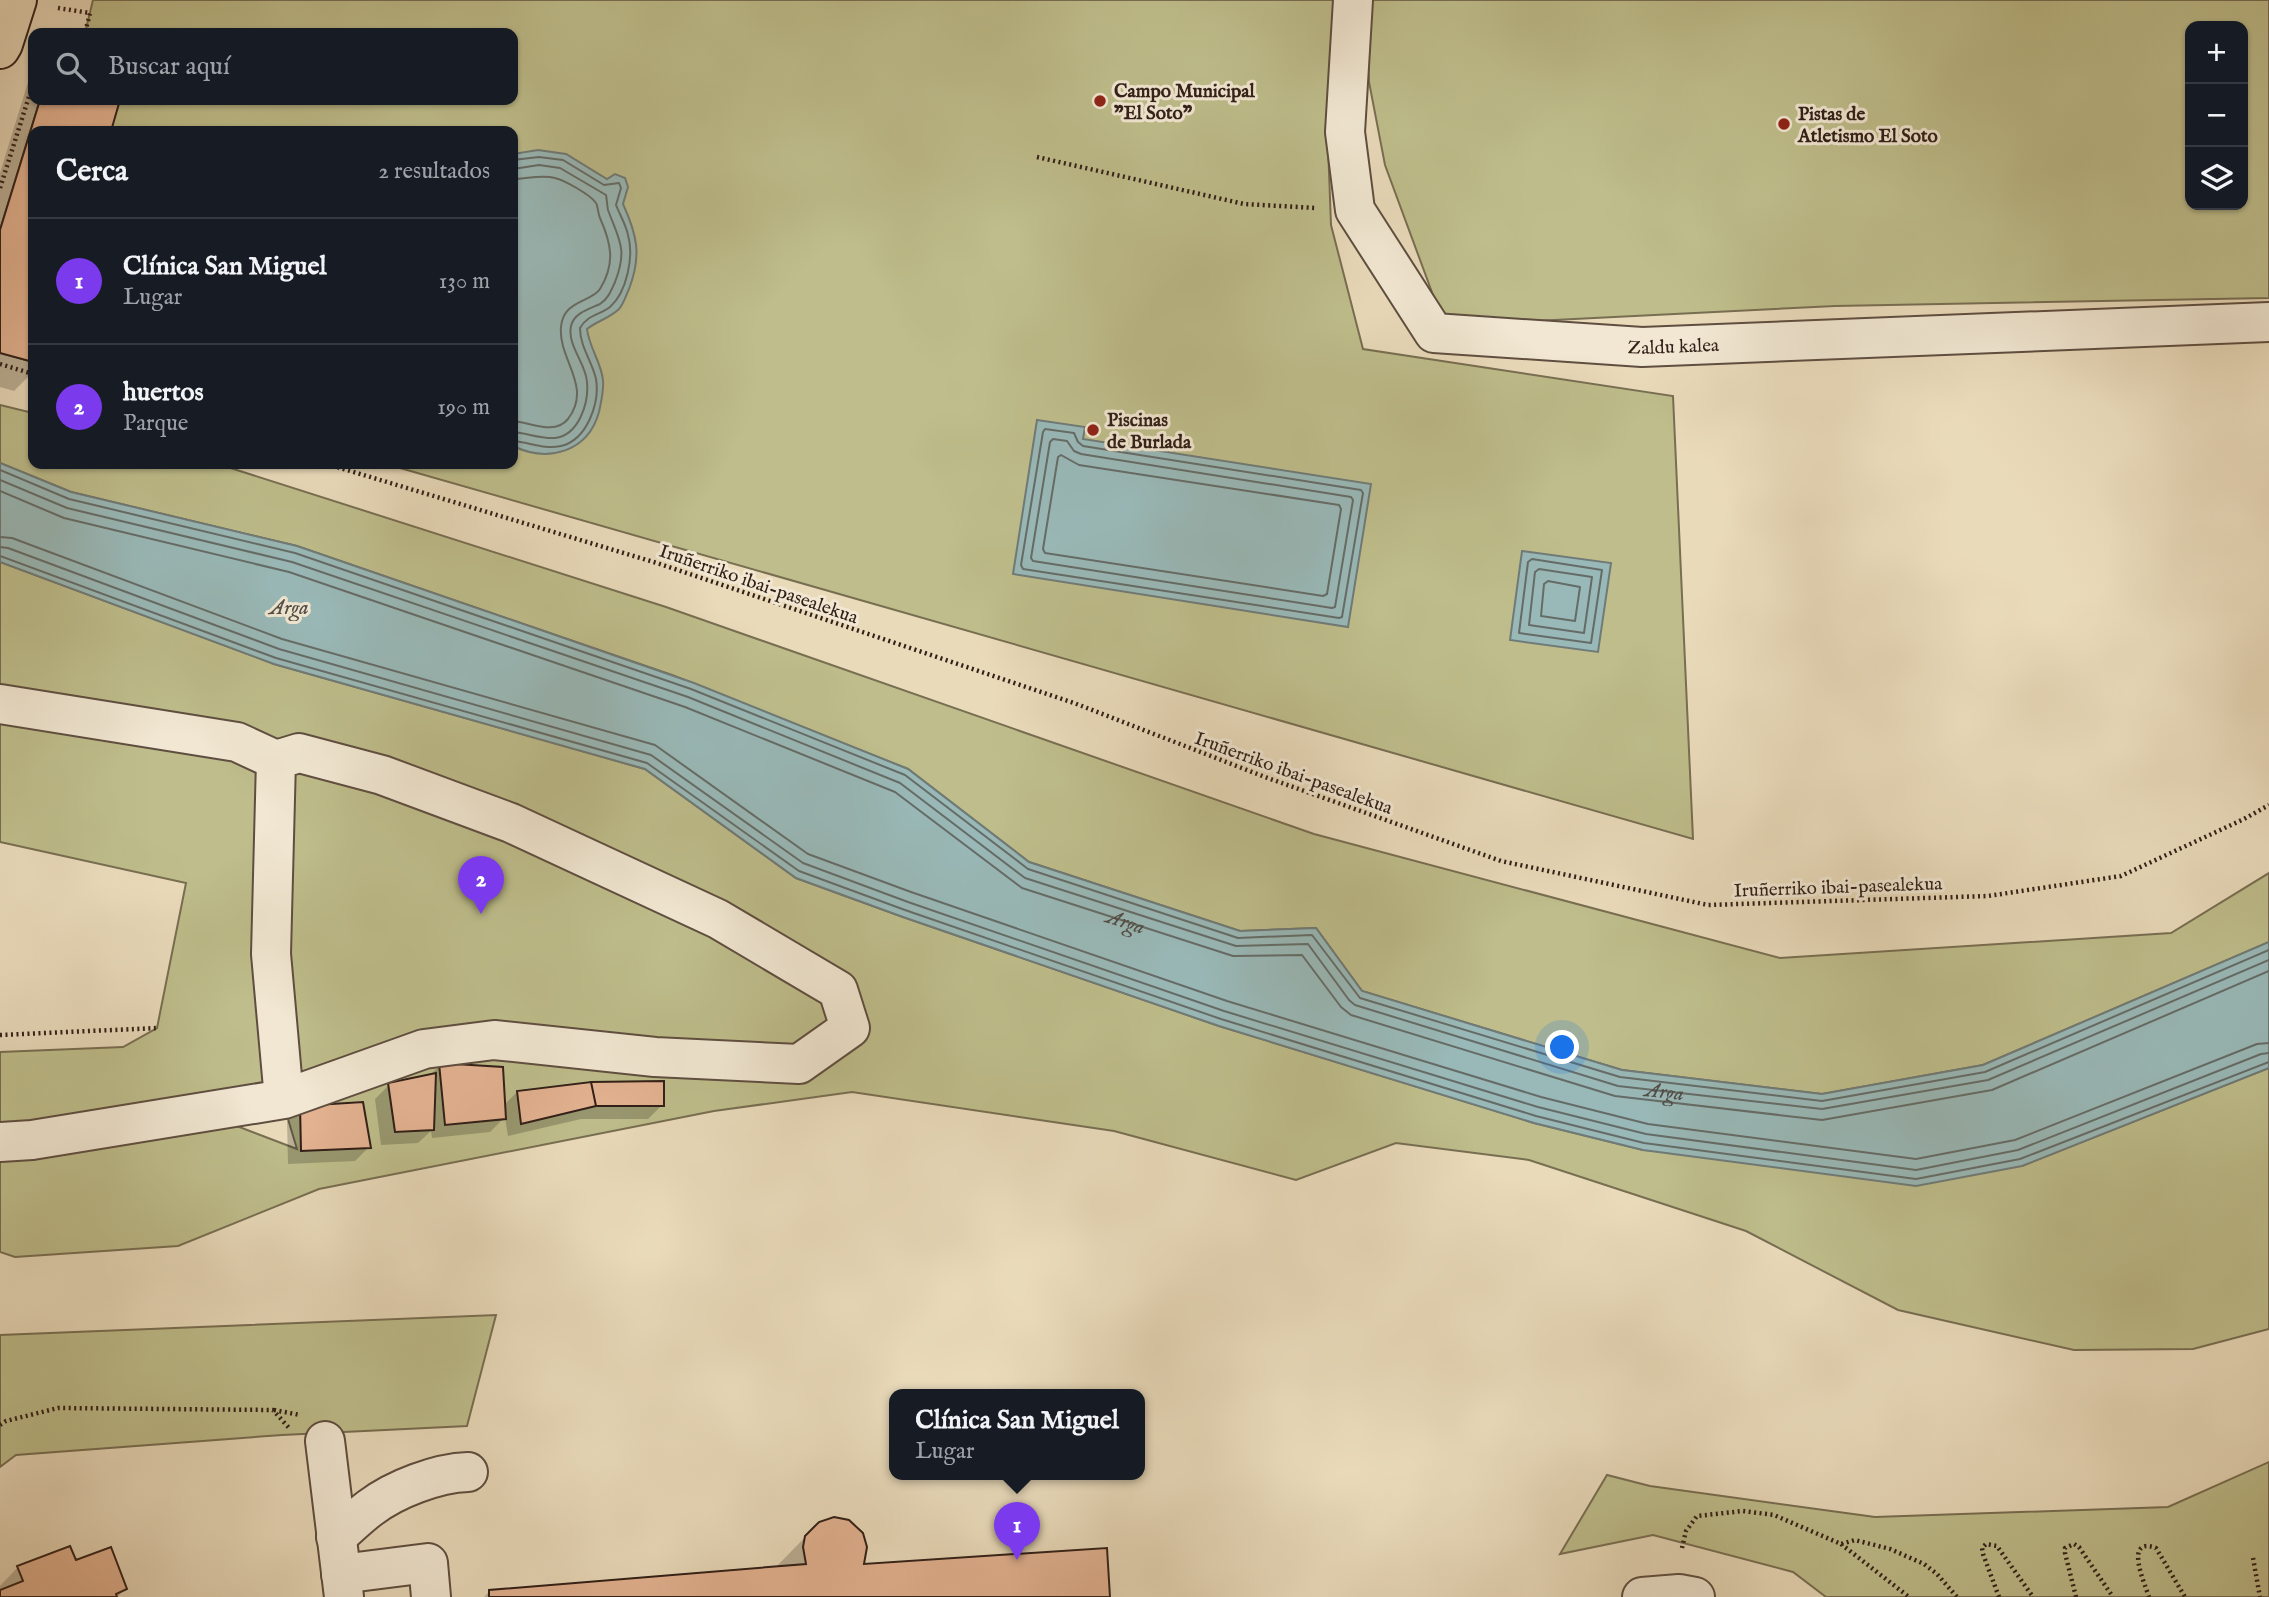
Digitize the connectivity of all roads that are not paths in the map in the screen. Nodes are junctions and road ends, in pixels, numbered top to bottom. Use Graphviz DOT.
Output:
graph roads {
  1 [pos="17,0"];
  2 [pos="1353,0"];
  3 [pos="0,48"];
  4 [pos="2269,322"];
  5 [pos="0,704"];
  6 [pos="276,761"];
  7 [pos="284,1099"];
  8 [pos="0,1142"];
  9 [pos="310,1438"];
  10 [pos="468,1472"];
  11 [pos="336,1537"];
  12 [pos="343,1586"];
  13 [pos="431,1597"];
  14 [pos="1642,1597"];
  15 [pos="1695,1597"];
  1 -- 3 [label="main road"];
  2 -- 4 [label="street, Zaldu kalea"];
  5 -- 6 [label="street"];
  6 -- 7 [label="street"];
  6 -- 7 [label="street"];
  7 -- 8 [label="street"];
  9 -- 11 [label="street"];
  10 -- 11 [label="street"];
  11 -- 12 [label="street"];
  12 -- 13 [label="street"];
  14 -- 15 [label="street"];
}
